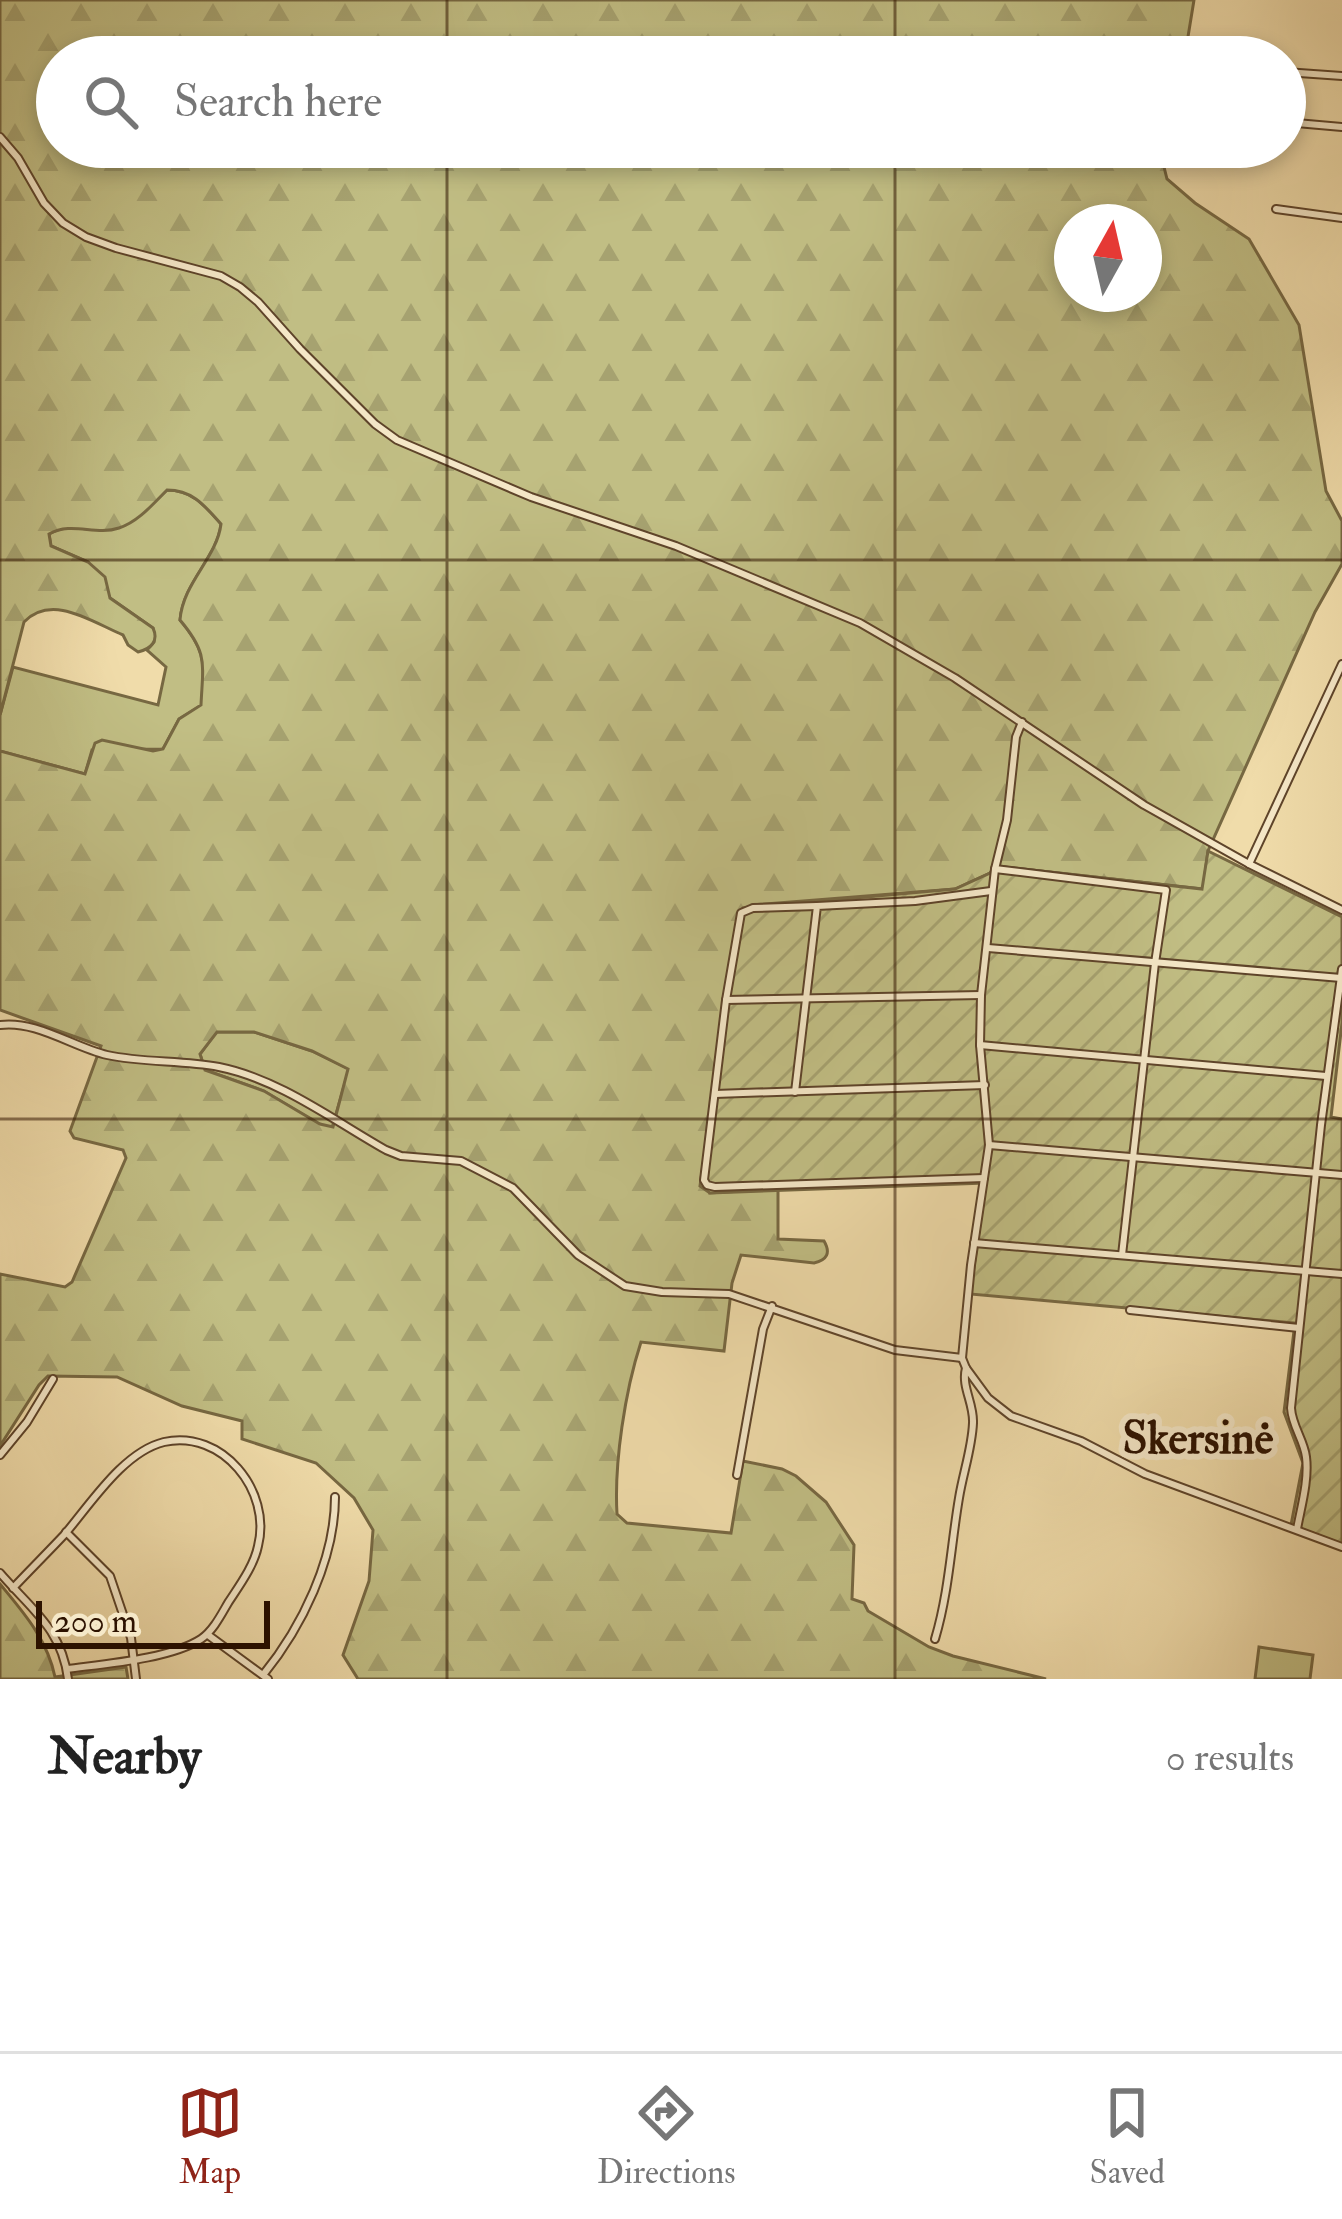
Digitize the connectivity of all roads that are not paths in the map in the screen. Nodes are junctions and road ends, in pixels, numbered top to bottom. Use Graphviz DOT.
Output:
graph roads {
  1 [pos="1306,73"];
  2 [pos="1342,76"];
  3 [pos="1306,124"];
  4 [pos="1342,127"];
  5 [pos="0,137"];
  6 [pos="1276,208"];
  7 [pos="1342,218"];
  8 [pos="1342,664"];
  9 [pos="1022,722"];
  10 [pos="1249,864"];
  11 [pos="995,869"];
  12 [pos="993,891"];
  13 [pos="818,906"];
  14 [pos="1342,910"];
  15 [pos="988,948"];
  16 [pos="1155,963"];
  17 [pos="1341,974"];
  18 [pos="980,995"];
  19 [pos="805,998"];
  20 [pos="726,1000"];
  21 [pos="0,1025"];
  22 [pos="980,1045"];
  23 [pos="1146,1060"];
  24 [pos="1326,1076"];
  25 [pos="985,1085"];
  26 [pos="795,1092"];
  27 [pos="715,1094"];
  28 [pos="989,1144"];
  29 [pos="1134,1159"];
  30 [pos="1315,1174"];
  31 [pos="1342,1175"];
  32 [pos="984,1178"];
  33 [pos="974,1243"];
  34 [pos="1122,1255"];
  35 [pos="1304,1271"];
  36 [pos="1342,1274"];
  37 [pos="772,1306"];
  38 [pos="1130,1310"];
  39 [pos="1299,1328"];
  40 [pos="962,1358"];
  41 [pos="966,1368"];
  42 [pos="53,1379"];
  43 [pos="0,1455"];
  44 [pos="737,1475"];
  45 [pos="335,1497"];
  46 [pos="1297,1529"];
  47 [pos="66,1532"];
  48 [pos="1342,1547"];
  49 [pos="0,1573"];
  50 [pos="13,1588"];
  51 [pos="208,1634"];
  52 [pos="935,1639"];
  53 [pos="134,1659"];
  54 [pos="67,1674"];
  55 [pos="266,1677"];
  56 [pos="136,1679"];
  1 -- 2 [label="street"];
  3 -- 4 [label="street"];
  5 -- 9 [label="street"];
  6 -- 7 [label="street"];
  8 -- 10 [label="street"];
  9 -- 10 [label="street"];
  9 -- 11 [label="street"];
  10 -- 14 [label="street"];
  11 -- 12 [label="street"];
  11 -- 16 [label="street"];
  12 -- 13 [label="street"];
  12 -- 15 [label="street"];
  13 -- 19 [label="street"];
  13 -- 20 [label="street"];
  15 -- 16 [label="street"];
  15 -- 18 [label="street"];
  16 -- 17 [label="street"];
  16 -- 23 [label="street"];
  17 -- 24 [label="street"];
  18 -- 19 [label="street"];
  18 -- 22 [label="street"];
  19 -- 20 [label="street"];
  19 -- 26 [label="street"];
  20 -- 27 [label="street"];
  21 -- 37 [label="street"];
  22 -- 23 [label="street"];
  22 -- 25 [label="street"];
  23 -- 24 [label="street"];
  23 -- 29 [label="street"];
  24 -- 30 [label="street"];
  25 -- 26 [label="street"];
  25 -- 28 [label="street"];
  26 -- 27 [label="street"];
  27 -- 32 [label="street"];
  28 -- 29 [label="street"];
  28 -- 32 [label="street"];
  29 -- 30 [label="street"];
  29 -- 34 [label="street"];
  30 -- 31 [label="street"];
  30 -- 35 [label="street"];
  32 -- 33 [label="street"];
  33 -- 34 [label="street"];
  33 -- 40 [label="street"];
  34 -- 35 [label="street"];
  35 -- 36 [label="street"];
  35 -- 39 [label="street"];
  37 -- 40 [label="street"];
  37 -- 44 [label="street"];
  38 -- 39 [label="street"];
  39 -- 46 [label="street"];
  40 -- 41 [label="street"];
  41 -- 46 [label="street"];
  41 -- 52 [label="street"];
  42 -- 43 [label="street"];
  45 -- 55 [label="street"];
  46 -- 48 [label="street"];
  47 -- 50 [label="street"];
  47 -- 51 [label="street"];
  47 -- 53 [label="street"];
  49 -- 50 [label="street"];
  50 -- 54 [label="street"];
  51 -- 53 [label="street"];
  51 -- 55 [label="street"];
  53 -- 54 [label="street"];
  53 -- 56 [label="street"];
}
